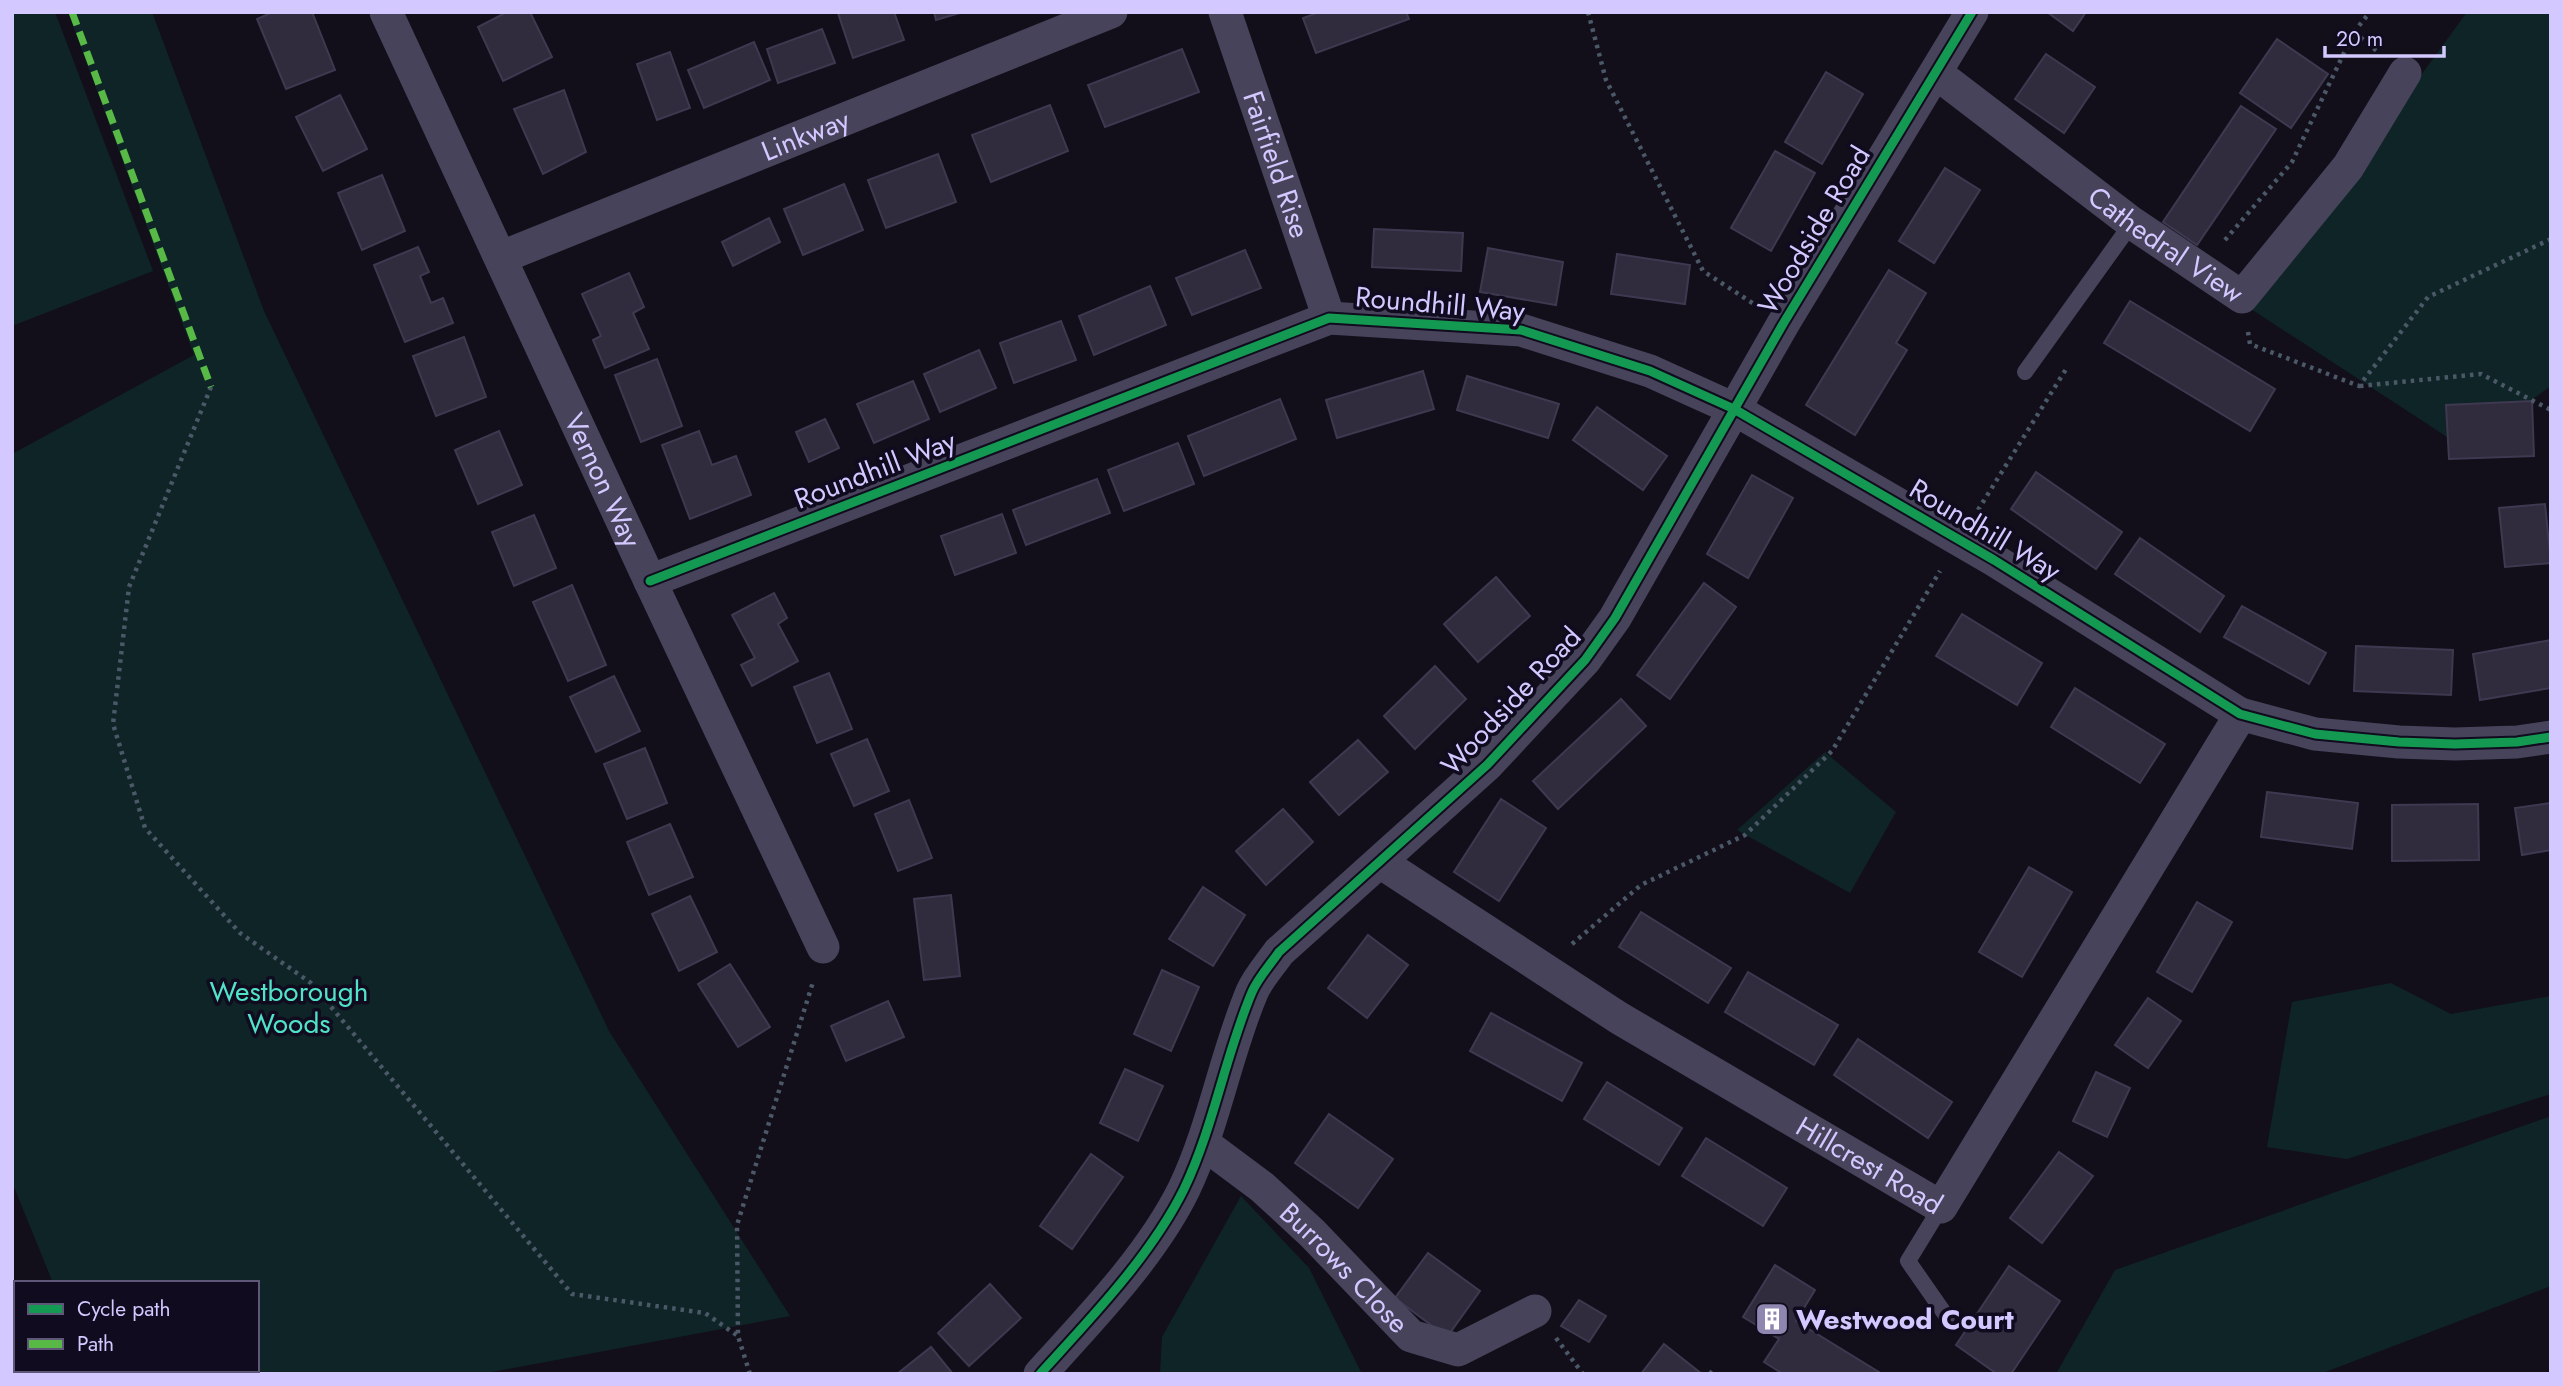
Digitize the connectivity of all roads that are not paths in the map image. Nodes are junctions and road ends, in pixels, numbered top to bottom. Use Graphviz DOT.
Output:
graph roads {
  1 [pos="386,12"];
  2 [pos="1111,12"];
  3 [pos="1224,12"];
  4 [pos="1972,12"];
  5 [pos="1936,73"];
  6 [pos="2405,73"];
  7 [pos="2132,223"];
  8 [pos="502,257"];
  9 [pos="1329,318"];
  10 [pos="2025,372"];
  11 [pos="1734,409"];
  12 [pos="650,581"];
  13 [pos="2241,714"];
  14 [pos="2551,737"];
  15 [pos="1380,862"];
  16 [pos="823,947"];
  17 [pos="1203,1143"];
  18 [pos="1941,1207"];
  19 [pos="1535,1311"];
  20 [pos="1947,1317"];
  21 [pos="1040,1374"];
  1 -- 8 [label="street, Vernon Way"];
  2 -- 8 [label="street, Linkway"];
  3 -- 9 [label="street, Fairfield Rise"];
  4 -- 5 [label="street, Woodside Road"];
  5 -- 7 [label="street, Cathedral View"];
  5 -- 11 [label="street, Woodside Road"];
  6 -- 7 [label="street, Cathedral View"];
  7 -- 10 [label="lane"];
  8 -- 12 [label="street, Vernon Way"];
  9 -- 11 [label="street, Roundhill Way"];
  9 -- 12 [label="street, Roundhill Way"];
  11 -- 13 [label="street, Roundhill Way"];
  11 -- 15 [label="street, Woodside Road"];
  12 -- 16 [label="street, Vernon Way"];
  13 -- 14 [label="street, Roundhill Way"];
  13 -- 18 [label="street, Hillcrest Road"];
  15 -- 17 [label="street, Woodside Road"];
  15 -- 18 [label="street, Hillcrest Road"];
  17 -- 19 [label="street, Burrows Close"];
  17 -- 21 [label="street, Woodside Road"];
  18 -- 20 [label="lane"];
}
